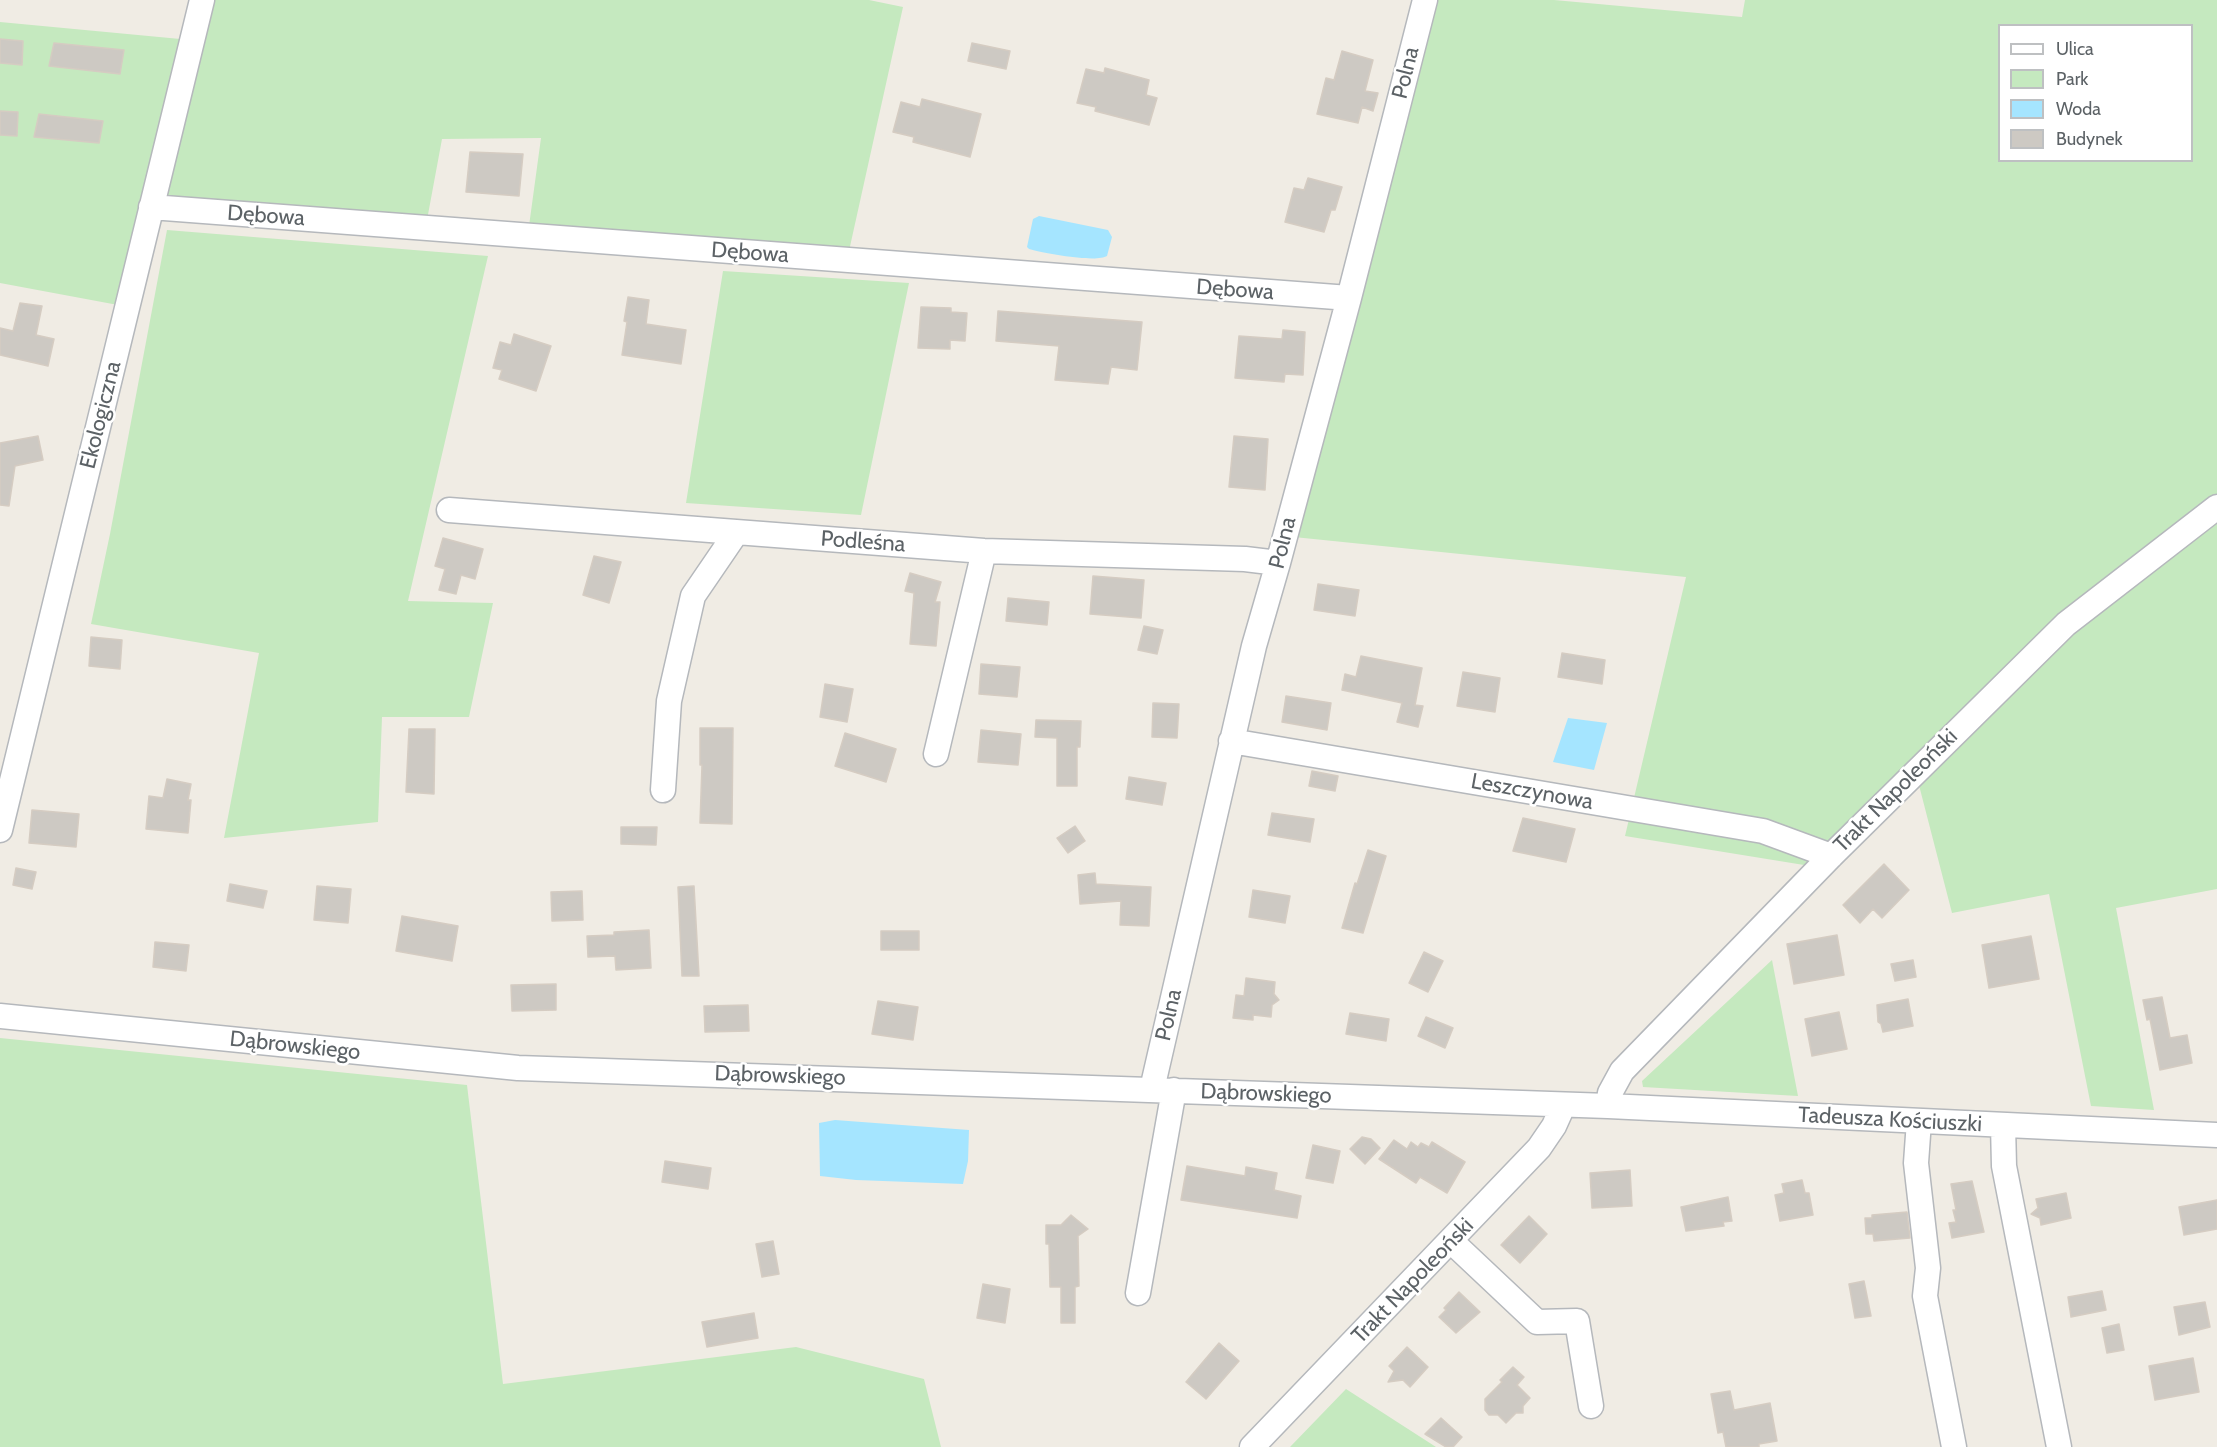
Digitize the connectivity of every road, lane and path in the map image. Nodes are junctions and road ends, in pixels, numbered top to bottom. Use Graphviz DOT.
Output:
graph roads {
  1 [pos="202,0"];
  2 [pos="1425,0"];
  3 [pos="151,207"];
  4 [pos="1349,298"];
  5 [pos="2217,507"];
  6 [pos="449,510"];
  7 [pos="736,533"];
  8 [pos="984,551"];
  9 [pos="1278,563"];
  10 [pos="1231,741"];
  11 [pos="936,754"];
  12 [pos="663,790"];
  13 [pos="0,830"];
  14 [pos="1831,856"];
  15 [pos="0,1016"];
  16 [pos="1163,1089"];
  17 [pos="1563,1106"];
  18 [pos="1608,1106"];
  19 [pos="1919,1121"];
  20 [pos="2003,1125"];
  21 [pos="2217,1135"];
  22 [pos="1451,1241"];
  23 [pos="1138,1293"];
  24 [pos="1592,1406"];
  25 [pos="1251,1447"];
  26 [pos="1954,1447"];
  27 [pos="2059,1447"];
  1 -- 3 [label="street, Ekologiczna"];
  2 -- 4 [label="street, Polna"];
  3 -- 4 [label="street, Dębowa"];
  3 -- 13 [label="street, Ekologiczna"];
  4 -- 9 [label="street, Polna"];
  5 -- 14 [label="street, Trakt Napoleoński"];
  6 -- 7 [label="street, Podleśna"];
  7 -- 8 [label="street, Podleśna"];
  7 -- 12 [label="street"];
  8 -- 9 [label="street, Podleśna"];
  8 -- 11 [label="street"];
  9 -- 10 [label="street, Polna"];
  10 -- 14 [label="street, Leszczynowa"];
  10 -- 16 [label="street, Polna"];
  14 -- 18 [label="street, Trakt Napoleoński"];
  15 -- 16 [label="street, Dąbrowskiego"];
  16 -- 17 [label="street, Dąbrowskiego"];
  16 -- 23 [label="street, Polna"];
  17 -- 18 [label="street, Tadeusza Kościuszki"];
  17 -- 22 [label="street, Trakt Napoleoński"];
  18 -- 19 [label="street, Tadeusza Kościuszki"];
  19 -- 20 [label="street, Tadeusza Kościuszki"];
  19 -- 26 [label="street"];
  20 -- 21 [label="street, Tadeusza Kościuszki"];
  20 -- 27 [label="street"];
  22 -- 24 [label="street"];
  22 -- 25 [label="street, Trakt Napoleoński"];
}
